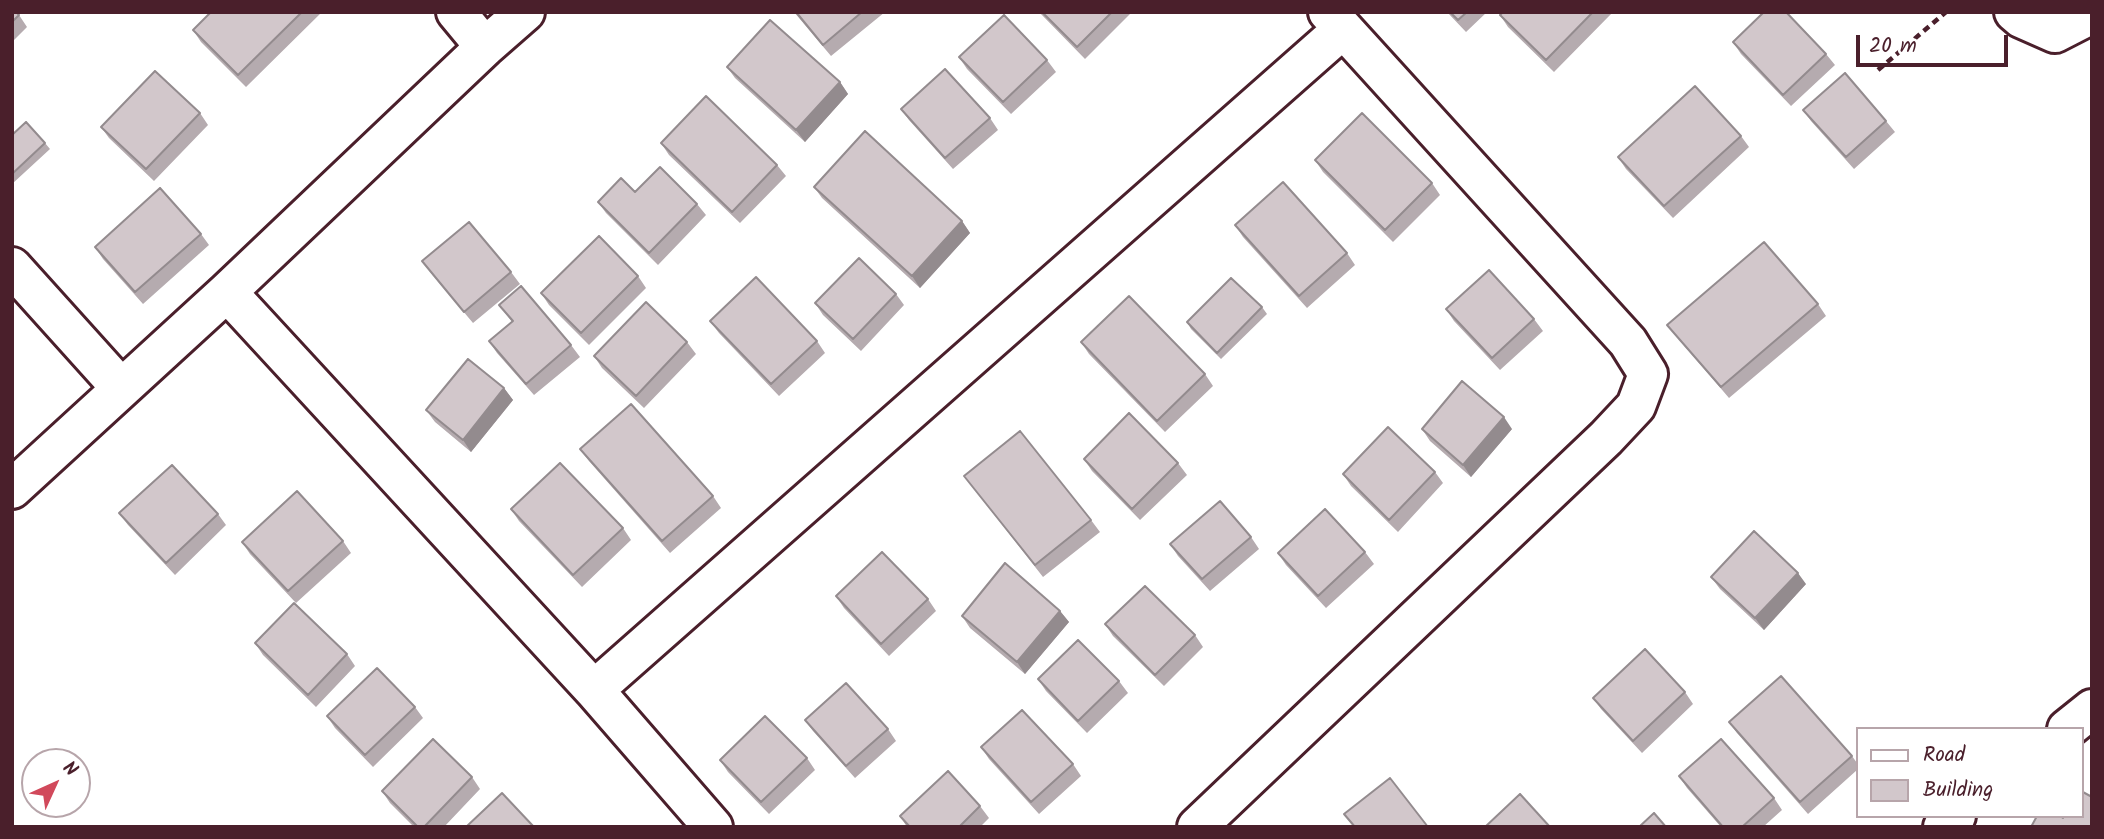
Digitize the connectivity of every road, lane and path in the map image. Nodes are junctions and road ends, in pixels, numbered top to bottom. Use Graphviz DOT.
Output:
graph roads {
  1 [pos="456,12"];
  2 [pos="525,12"];
  3 [pos="1946,12"];
  4 [pos="2014,12"];
  5 [pos="2092,14"];
  6 [pos="1336,20"];
  7 [pos="485,47"];
  8 [pos="1878,70"];
  9 [pos="12,267"];
  10 [pos="227,292"];
  11 [pos="121,388"];
  12 [pos="12,489"];
  13 [pos="594,690"];
  14 [pos="2092,709"];
  15 [pos="2070,727"];
  16 [pos="713,827"];
  17 [pos="1197,827"];
  1 -- 7 [label="street"];
  2 -- 7 [label="street"];
  3 -- 8 [label="path"];
  4 -- 5 [label="street"];
  6 -- 13 [label="street"];
  6 -- 17 [label="street"];
  7 -- 10 [label="street"];
  9 -- 11 [label="street"];
  10 -- 11 [label="street"];
  10 -- 13 [label="street"];
  11 -- 12 [label="street"];
  13 -- 16 [label="street"];
  14 -- 15 [label="street"];
}
